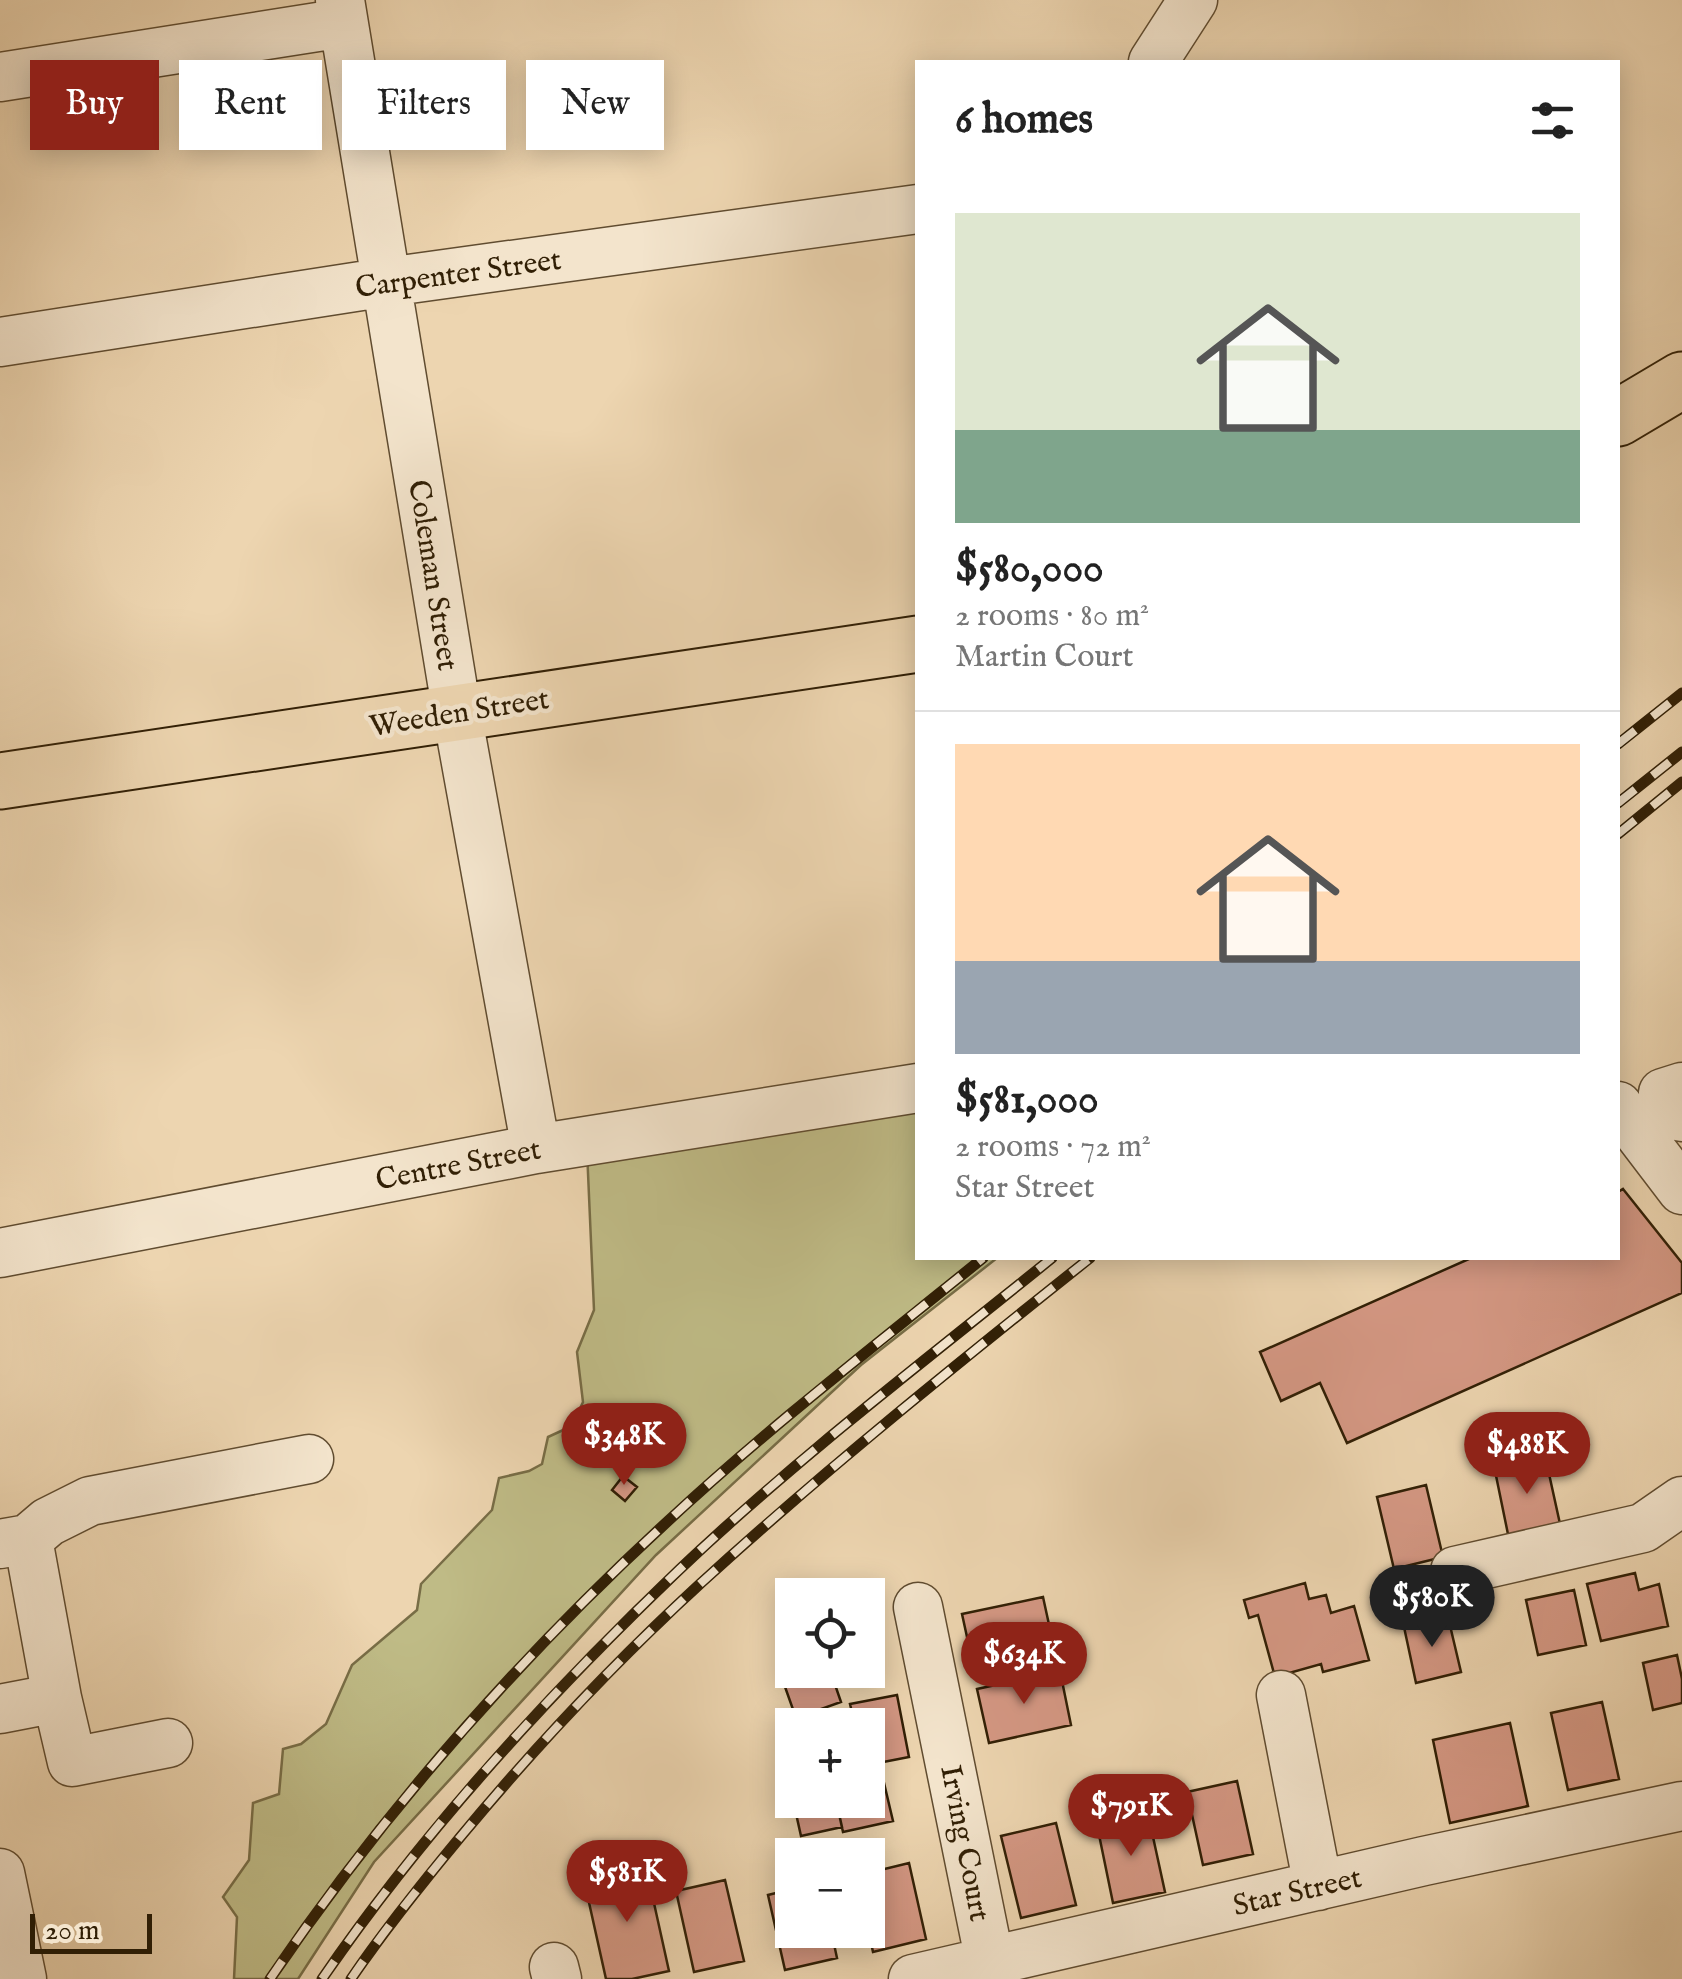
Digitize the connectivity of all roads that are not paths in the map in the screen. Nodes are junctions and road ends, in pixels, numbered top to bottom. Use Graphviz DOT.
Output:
graph roads {
  1 [pos="1193,0"];
  2 [pos="341,12"];
  3 [pos="1154,60"];
  4 [pos="0,77"];
  5 [pos="915,210"];
  6 [pos="387,282"];
  7 [pos="0,342"];
  8 [pos="1682,380"];
  9 [pos="1620,417"];
  10 [pos="915,644"];
  11 [pos="457,712"];
  12 [pos="0,781"];
  13 [pos="915,1088"];
  14 [pos="1620,1109"];
  15 [pos="536,1149"];
  16 [pos="1682,1190"];
  17 [pos="0,1253"];
  18 [pos="309,1459"];
  19 [pos="1682,1501"];
  20 [pos="14,1542"];
  21 [pos="1455,1571"];
  22 [pos="918,1606"];
  23 [pos="1281,1695"];
  24 [pos="57,1698"];
  25 [pos="0,1709"];
  26 [pos="168,1743"];
  27 [pos="1682,1806"];
  28 [pos="0,1873"];
  29 [pos="1318,1886"];
  30 [pos="5,1926"];
  31 [pos="990,1962"];
  32 [pos="22,1979"];
  33 [pos="913,1979"];
  1 -- 3 [label="street"];
  2 -- 4 [label="street"];
  2 -- 6 [label="street, Coleman Street"];
  5 -- 6 [label="street, Carpenter Street"];
  6 -- 7 [label="street, Carpenter Street"];
  6 -- 11 [label="street, Coleman Street"];
  8 -- 9 [label="main road"];
  10 -- 11 [label="main road, Weeden Street"];
  11 -- 12 [label="main road, Weeden Street"];
  11 -- 15 [label="street, Coleman Street"];
  13 -- 15 [label="street, Centre Street"];
  14 -- 16 [label="street"];
  15 -- 17 [label="street, Centre Street"];
  18 -- 20 [label="street"];
  19 -- 21 [label="street"];
  20 -- 24 [label="street"];
  22 -- 31 [label="street, Irving Court"];
  23 -- 29 [label="street"];
  24 -- 25 [label="street"];
  24 -- 26 [label="street"];
  27 -- 29 [label="street, Star Street"];
  28 -- 30 [label="street"];
  29 -- 31 [label="street, Star Street"];
  30 -- 32 [label="street"];
  31 -- 33 [label="street, Star Street"];
}
